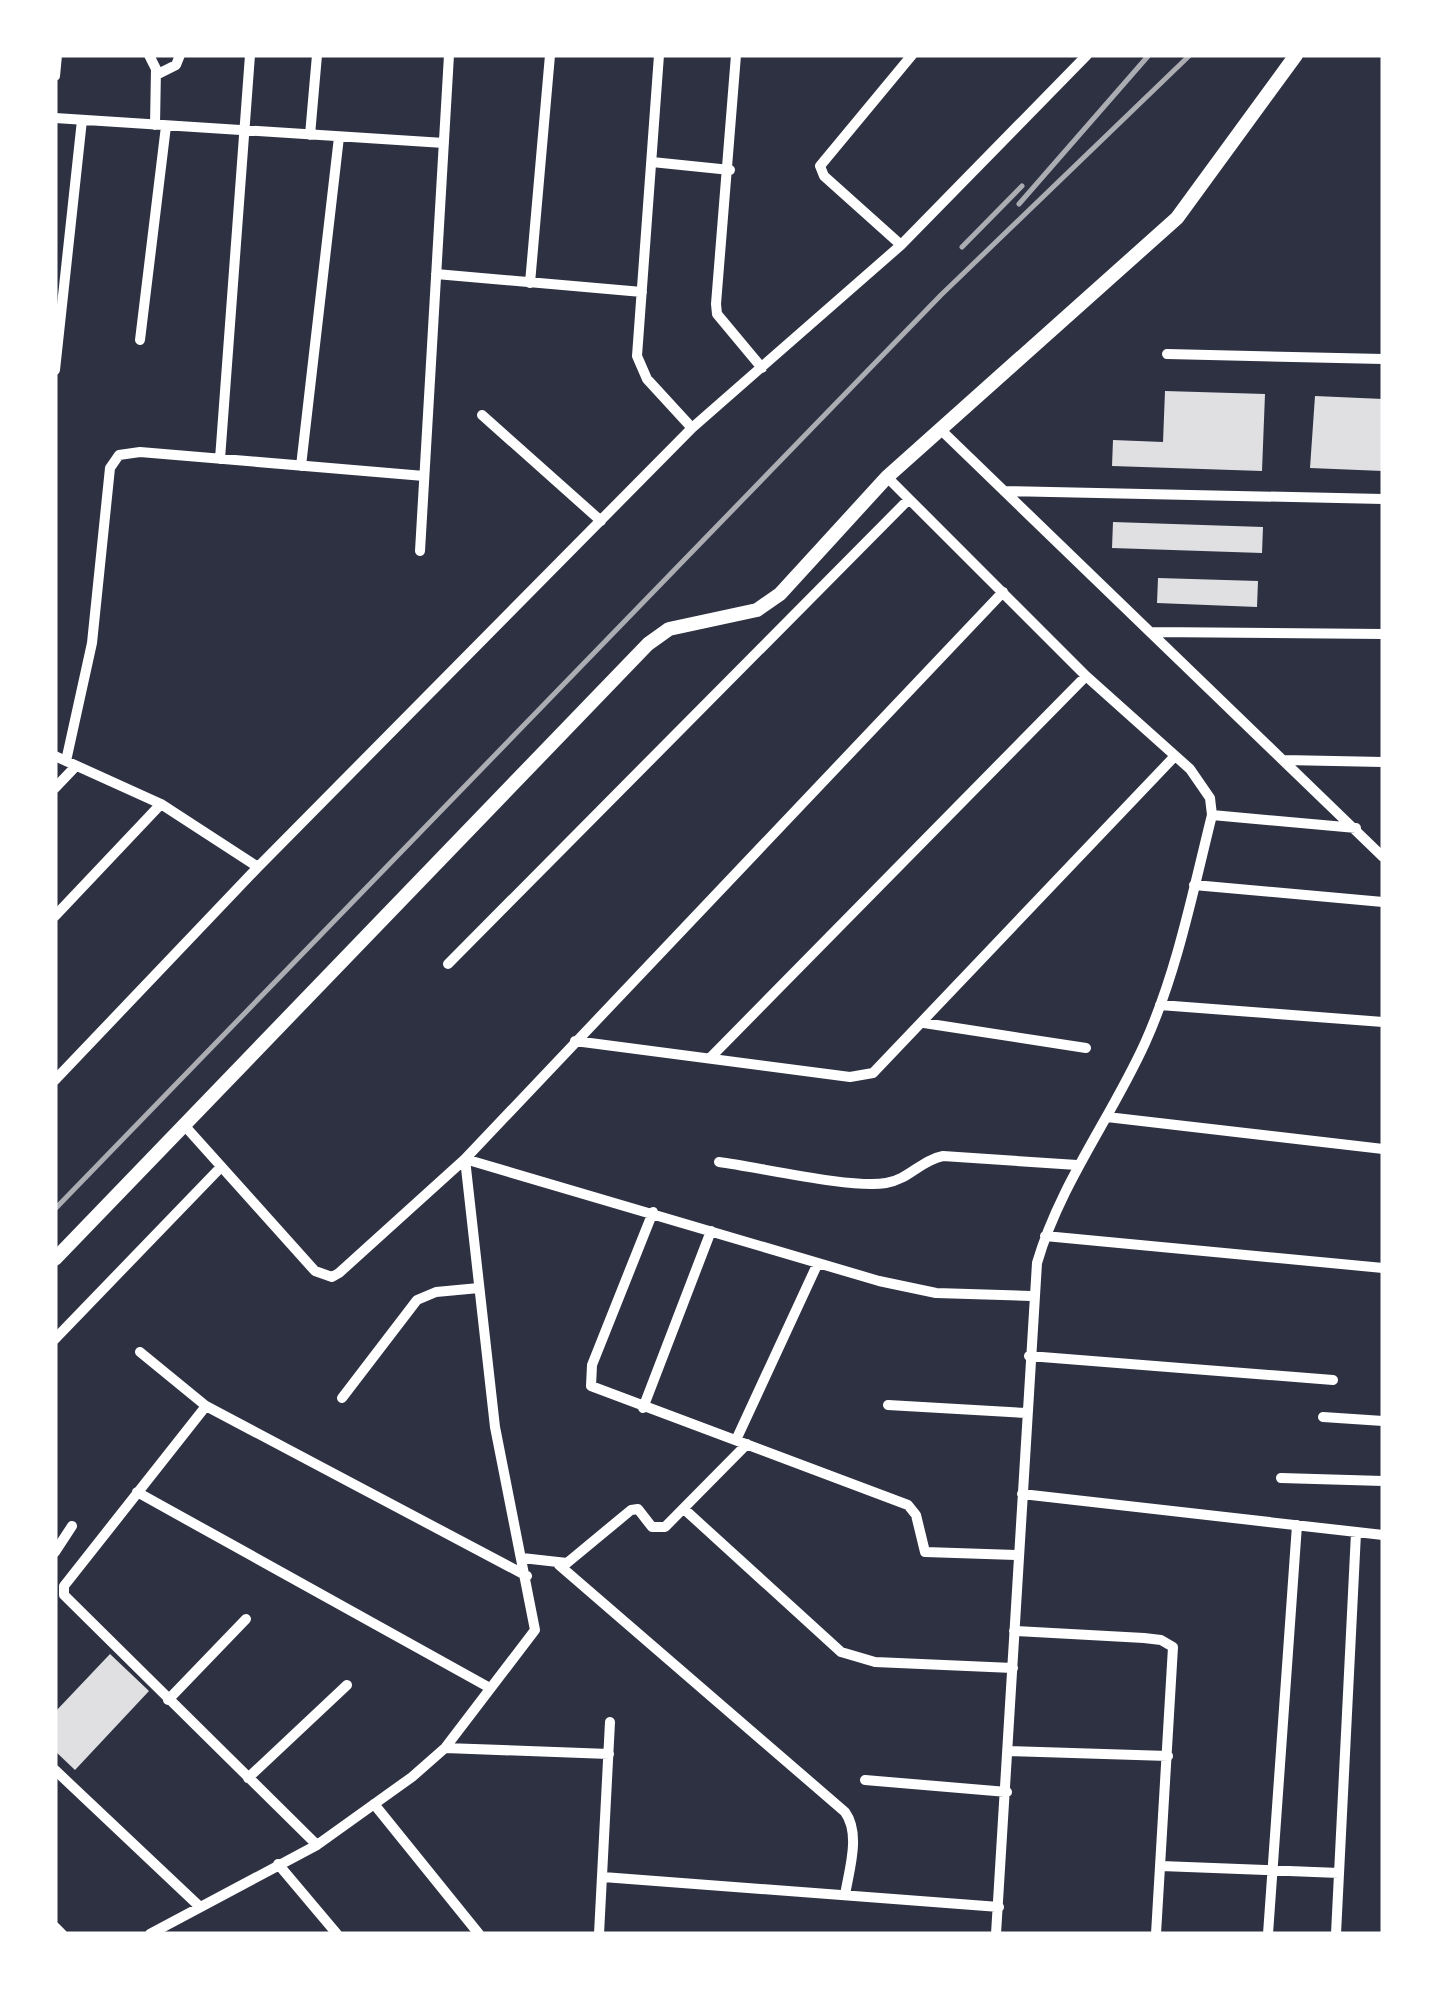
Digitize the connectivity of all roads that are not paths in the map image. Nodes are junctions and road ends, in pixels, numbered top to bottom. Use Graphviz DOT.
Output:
graph roads {
  1 [pos="57,55"];
  2 [pos="149,55"];
  3 [pos="180,55"];
  4 [pos="250,55"];
  5 [pos="318,55"];
  6 [pos="450,55"];
  7 [pos="550,55"];
  8 [pos="659,55"];
  9 [pos="736,55"];
  10 [pos="912,55"];
  11 [pos="1086,55"];
  12 [pos="1296,55"];
  13 [pos="156,75"];
  14 [pos="55,76"];
  15 [pos="55,118"];
  16 [pos="82,120"];
  17 [pos="160,126"];
  18 [pos="244,131"];
  19 [pos="310,135"];
  20 [pos="339,137"];
  21 [pos="444,143"];
  22 [pos="652,162"];
  23 [pos="730,170"];
  24 [pos="901,245"];
  25 [pos="436,274"];
  26 [pos="530,282"];
  27 [pos="642,292"];
  28 [pos="140,340"];
  29 [pos="1167,354"];
  30 [pos="1383,359"];
  31 [pos="762,368"];
  32 [pos="55,370"];
  33 [pos="482,415"];
  34 [pos="692,428"];
  35 [pos="940,429"];
  36 [pos="220,459"];
  37 [pos="300,466"];
  38 [pos="424,476"];
  39 [pos="886,478"];
  40 [pos="1004,491"];
  41 [pos="909,499"];
  42 [pos="1383,499"];
  43 [pos="601,521"];
  44 [pos="420,551"];
  45 [pos="1003,592"];
  46 [pos="1151,632"];
  47 [pos="1383,634"];
  48 [pos="1086,676"];
  49 [pos="1174,757"];
  50 [pos="1283,760"];
  51 [pos="66,761"];
  52 [pos="1383,762"];
  53 [pos="55,788"];
  54 [pos="162,804"];
  55 [pos="1212,816"];
  56 [pos="1356,828"];
  57 [pos="1383,857"];
  58 [pos="258,867"];
  59 [pos="1194,885"];
  60 [pos="1383,902"];
  61 [pos="55,916"];
  62 [pos="448,964"];
  63 [pos="1160,1005"];
  64 [pos="1383,1022"];
  65 [pos="924,1023"];
  66 [pos="574,1041"];
  67 [pos="1086,1048"];
  68 [pos="710,1058"];
  69 [pos="55,1080"];
  70 [pos="1107,1117"];
  71 [pos="184,1124"];
  72 [pos="1383,1149"];
  73 [pos="465,1160"];
  74 [pos="720,1162"];
  75 [pos="1077,1165"];
  76 [pos="222,1167"];
  77 [pos="653,1212"];
  78 [pos="711,1231"];
  79 [pos="1044,1236"];
  80 [pos="55,1259"];
  81 [pos="817,1266"];
  82 [pos="1383,1268"];
  83 [pos="479,1288"];
  84 [pos="1031,1296"];
  85 [pos="55,1339"];
  86 [pos="140,1352"];
  87 [pos="1029,1356"];
  88 [pos="1333,1380"];
  89 [pos="342,1398"];
  90 [pos="888,1405"];
  91 [pos="206,1406"];
  92 [pos="644,1408"];
  93 [pos="1026,1412"];
  94 [pos="1323,1417"];
  95 [pos="1383,1422"];
  96 [pos="741,1442"];
  97 [pos="1281,1478"];
  98 [pos="1383,1481"];
  99 [pos="136,1492"];
  100 [pos="1022,1494"];
  101 [pos="684,1508"];
  102 [pos="1297,1525"];
  103 [pos="72,1526"];
  104 [pos="1356,1533"];
  105 [pos="1383,1536"];
  106 [pos="55,1552"];
  107 [pos="1016,1555"];
  108 [pos="522,1558"];
  109 [pos="559,1565"];
  110 [pos="528,1576"];
  111 [pos="246,1619"];
  112 [pos="1014,1631"];
  113 [pos="1012,1668"];
  114 [pos="347,1685"];
  115 [pos="490,1688"];
  116 [pos="168,1700"];
  117 [pos="610,1722"];
  118 [pos="445,1748"];
  119 [pos="1010,1751"];
  120 [pos="608,1754"];
  121 [pos="1168,1756"];
  122 [pos="55,1770"];
  123 [pos="248,1778"];
  124 [pos="866,1780"];
  125 [pos="1008,1792"];
  126 [pos="374,1804"];
  127 [pos="317,1844"];
  128 [pos="278,1864"];
  129 [pos="1161,1866"];
  130 [pos="1271,1870"];
  131 [pos="1338,1873"];
  132 [pos="603,1877"];
  133 [pos="845,1895"];
  134 [pos="199,1906"];
  135 [pos="999,1907"];
  136 [pos="55,1927"];
  137 [pos="168,1930"];
  138 [pos="62,1934"];
  139 [pos="150,1934"];
  140 [pos="337,1934"];
  141 [pos="478,1934"];
  142 [pos="599,1934"];
  143 [pos="996,1934"];
  144 [pos="1156,1934"];
  145 [pos="1268,1934"];
  146 [pos="1336,1934"];
  1 -- 14 [label="street"];
  2 -- 13 [label="street"];
  3 -- 13 [label="street"];
  4 -- 18 [label="street"];
  5 -- 19 [label="street"];
  6 -- 21 [label="street"];
  7 -- 26 [label="street"];
  8 -- 22 [label="street"];
  9 -- 23 [label="street"];
  10 -- 24 [label="street"];
  11 -- 24 [label="street"];
  12 -- 35 [label="street"];
  13 -- 17 [label="street"];
  15 -- 16 [label="street"];
  16 -- 17 [label="street"];
  16 -- 32 [label="street"];
  17 -- 18 [label="street"];
  17 -- 28 [label="street"];
  18 -- 19 [label="street"];
  18 -- 36 [label="street"];
  19 -- 20 [label="street"];
  20 -- 21 [label="street"];
  20 -- 37 [label="street"];
  21 -- 25 [label="street"];
  22 -- 23 [label="street"];
  22 -- 27 [label="street"];
  23 -- 31 [label="street"];
  24 -- 31 [label="street"];
  25 -- 26 [label="street"];
  25 -- 38 [label="street"];
  26 -- 27 [label="street"];
  27 -- 34 [label="street"];
  29 -- 30 [label="street"];
  31 -- 34 [label="street"];
  33 -- 43 [label="street"];
  34 -- 43 [label="street"];
  35 -- 39 [label="street"];
  35 -- 40 [label="street"];
  36 -- 37 [label="street"];
  36 -- 51 [label="street"];
  37 -- 38 [label="street"];
  38 -- 44 [label="street"];
  39 -- 41 [label="street"];
  39 -- 71 [label="street"];
  40 -- 42 [label="street"];
  40 -- 46 [label="street"];
  41 -- 45 [label="street"];
  41 -- 62 [label="street"];
  43 -- 58 [label="street"];
  45 -- 48 [label="street"];
  45 -- 66 [label="street"];
  46 -- 47 [label="street"];
  46 -- 50 [label="street"];
  48 -- 49 [label="street"];
  48 -- 68 [label="street"];
  49 -- 55 [label="street"];
  49 -- 65 [label="street"];
  50 -- 52 [label="street"];
  50 -- 56 [label="street"];
  51 -- 53 [label="street"];
  51 -- 54 [label="street"];
  54 -- 58 [label="street"];
  54 -- 61 [label="street"];
  55 -- 56 [label="street"];
  55 -- 59 [label="street"];
  56 -- 57 [label="street"];
  58 -- 69 [label="street"];
  59 -- 60 [label="street"];
  59 -- 63 [label="street"];
  63 -- 64 [label="street"];
  63 -- 70 [label="street"];
  65 -- 67 [label="street"];
  65 -- 68 [label="street"];
  66 -- 68 [label="street"];
  66 -- 73 [label="street"];
  70 -- 72 [label="street"];
  70 -- 75 [label="street"];
  71 -- 76 [label="street"];
  71 -- 80 [label="street"];
  73 -- 76 [label="street"];
  73 -- 77 [label="street"];
  73 -- 83 [label="street"];
  74 -- 75 [label="street"];
  75 -- 79 [label="street"];
  76 -- 85 [label="street"];
  77 -- 78 [label="street"];
  77 -- 92 [label="street"];
  78 -- 81 [label="street"];
  78 -- 92 [label="street"];
  79 -- 82 [label="street"];
  79 -- 84 [label="street"];
  81 -- 84 [label="street"];
  81 -- 96 [label="street"];
  83 -- 89 [label="street"];
  83 -- 108 [label="street"];
  84 -- 87 [label="street"];
  86 -- 91 [label="street"];
  87 -- 88 [label="street"];
  87 -- 93 [label="street"];
  90 -- 93 [label="street"];
  91 -- 99 [label="street"];
  91 -- 110 [label="street"];
  92 -- 96 [label="street"];
  93 -- 100 [label="street"];
  94 -- 95 [label="street"];
  96 -- 101 [label="street"];
  96 -- 107 [label="street"];
  97 -- 98 [label="street"];
  99 -- 115 [label="street"];
  99 -- 116 [label="street"];
  100 -- 102 [label="street"];
  100 -- 107 [label="street"];
  101 -- 109 [label="street"];
  101 -- 113 [label="street"];
  102 -- 104 [label="street"];
  102 -- 130 [label="street"];
  103 -- 106 [label="street"];
  104 -- 105 [label="street"];
  104 -- 131 [label="street"];
  107 -- 112 [label="street"];
  108 -- 109 [label="street"];
  108 -- 110 [label="street"];
  109 -- 133 [label="street"];
  110 -- 115 [label="street"];
  111 -- 116 [label="street"];
  112 -- 113 [label="street"];
  112 -- 121 [label="street"];
  113 -- 119 [label="street"];
  114 -- 123 [label="street"];
  115 -- 118 [label="street"];
  116 -- 123 [label="street"];
  117 -- 120 [label="street"];
  118 -- 120 [label="street"];
  118 -- 126 [label="street"];
  119 -- 121 [label="street"];
  119 -- 125 [label="street"];
  120 -- 132 [label="street"];
  121 -- 129 [label="street"];
  122 -- 134 [label="street"];
  123 -- 127 [label="street"];
  124 -- 125 [label="street"];
  125 -- 135 [label="street"];
  126 -- 127 [label="street"];
  126 -- 141 [label="street"];
  127 -- 128 [label="street"];
  128 -- 134 [label="street"];
  128 -- 140 [label="street"];
  129 -- 130 [label="street"];
  129 -- 144 [label="street"];
  130 -- 131 [label="street"];
  130 -- 145 [label="street"];
  131 -- 146 [label="street"];
  132 -- 133 [label="street"];
  132 -- 142 [label="street"];
  133 -- 135 [label="street"];
  134 -- 137 [label="street"];
  135 -- 143 [label="street"];
  136 -- 138 [label="street"];
  137 -- 139 [label="street"];
}
